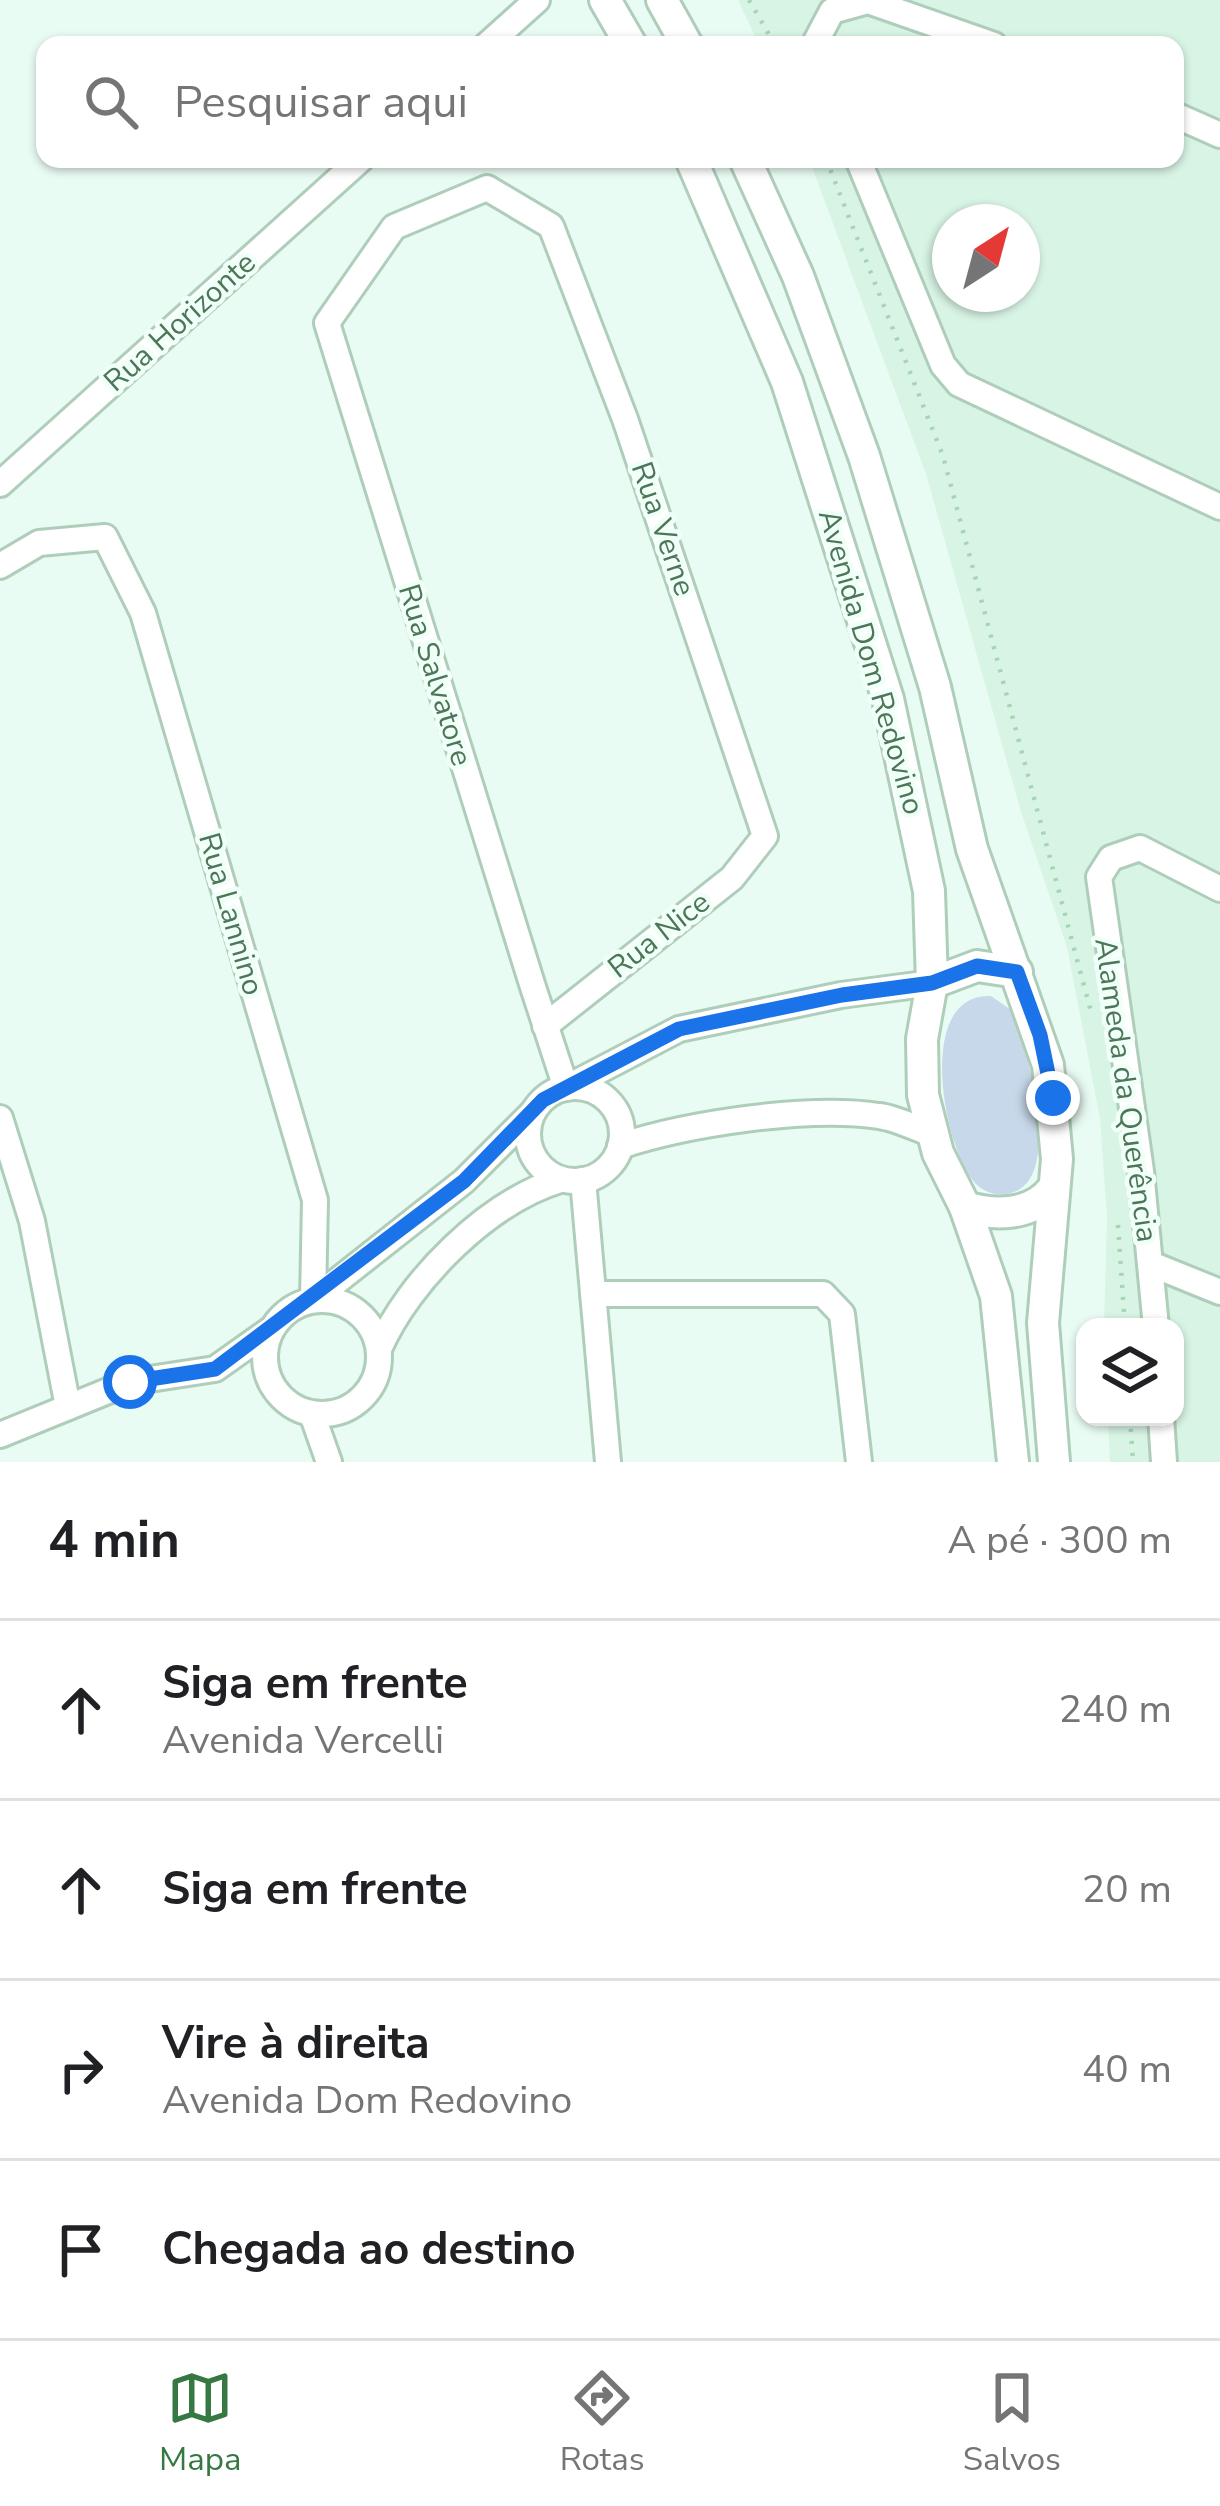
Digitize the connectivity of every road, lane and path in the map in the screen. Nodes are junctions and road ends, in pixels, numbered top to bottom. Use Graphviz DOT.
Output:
graph roads {
  1 [pos="537,0"];
  2 [pos="605,0"];
  3 [pos="662,0"];
  4 [pos="749,0"];
  5 [pos="498,36"];
  6 [pos="626,36"];
  7 [pos="682,36"];
  8 [pos="770,36"];
  9 [pos="819,36"];
  10 [pos="968,36"];
  11 [pos="1184,119"];
  12 [pos="1220,135"];
  13 [pos="351,168"];
  14 [pos="695,168"];
  15 [pos="749,168"];
  16 [pos="830,168"];
  17 [pos="862,168"];
  18 [pos="550,226"];
  19 [pos="0,484"];
  20 [pos="1220,507"];
  21 [pos="0,566"];
  22 [pos="765,836"];
  23 [pos="1220,889"];
  24 [pos="1017,972"];
  25 [pos="932,983"];
  26 [pos="545,1026"];
  27 [pos="1095,1034"];
  28 [pos="566,1088"];
  29 [pos="534,1110"];
  30 [pos="0,1118"];
  31 [pos="932,1134"];
  32 [pos="620,1146"];
  33 [pos="572,1180"];
  34 [pos="1052,1190"];
  35 [pos="1117,1206"];
  36 [pos="965,1207"];
  37 [pos="1151,1264"];
  38 [pos="1220,1292"];
  39 [pos="593,1294"];
  40 [pos="313,1300"];
  41 [pos="1124,1318"];
  42 [pos="1155,1318"];
  43 [pos="270,1330"];
  44 [pos="379,1349"];
  45 [pos="68,1407"];
  46 [pos="312,1414"];
  47 [pos="1131,1426"];
  48 [pos="1162,1426"];
  49 [pos="0,1435"];
  50 [pos="329,1462"];
  51 [pos="608,1462"];
  52 [pos="859,1462"];
  53 [pos="1013,1462"];
  54 [pos="1054,1462"];
  55 [pos="1133,1462"];
  56 [pos="1164,1462"];
  1 -- 5 [label="street"];
  2 -- 6 [label="street"];
  3 -- 7 [label="street"];
  4 -- 8 [label="path"];
  9 -- 10 [label="street"];
  11 -- 12 [label="street"];
  13 -- 19 [label="street, Rua Horizonte"];
  14 -- 25 [label="street, Avenida Dom Redovino"];
  15 -- 24 [label="street, Avenida Dom Redovino"];
  16 -- 27 [label="path"];
  17 -- 20 [label="street"];
  18 -- 22 [label="street, Rua Verne"];
  18 -- 26 [label="street, Rua Salvatore"];
  21 -- 40 [label="street, Rua Lannino"];
  22 -- 26 [label="street, Rua Nice"];
  23 -- 37 [label="street, Alameda da Querência"];
  24 -- 25 [label="street"];
  24 -- 34 [label="street, Avenida Dom Redovino"];
  25 -- 28 [label="street"];
  25 -- 31 [label="street, Avenida Dom Redovino"];
  26 -- 28 [label="street, Rua Salvatore"];
  28 -- 29 [label="street"];
  28 -- 32 [label="street"];
  29 -- 33 [label="street"];
  29 -- 40 [label="street"];
  30 -- 45 [label="street"];
  31 -- 32 [label="street"];
  31 -- 36 [label="street, Avenida Dom Redovino"];
  32 -- 33 [label="street"];
  33 -- 39 [label="street"];
  33 -- 44 [label="street"];
  34 -- 36 [label="street"];
  34 -- 54 [label="street, Avenida Dom Redovino"];
  35 -- 41 [label="path"];
  36 -- 53 [label="street, Avenida Dom Redovino"];
  37 -- 38 [label="street"];
  37 -- 42 [label="street, Alameda da Querência"];
  39 -- 51 [label="street"];
  39 -- 52 [label="street"];
  40 -- 43 [label="street"];
  40 -- 44 [label="street"];
  43 -- 45 [label="street"];
  43 -- 46 [label="street"];
  44 -- 46 [label="street"];
  45 -- 49 [label="street"];
  46 -- 50 [label="street"];
  47 -- 55 [label="path"];
  48 -- 56 [label="street"];
}
